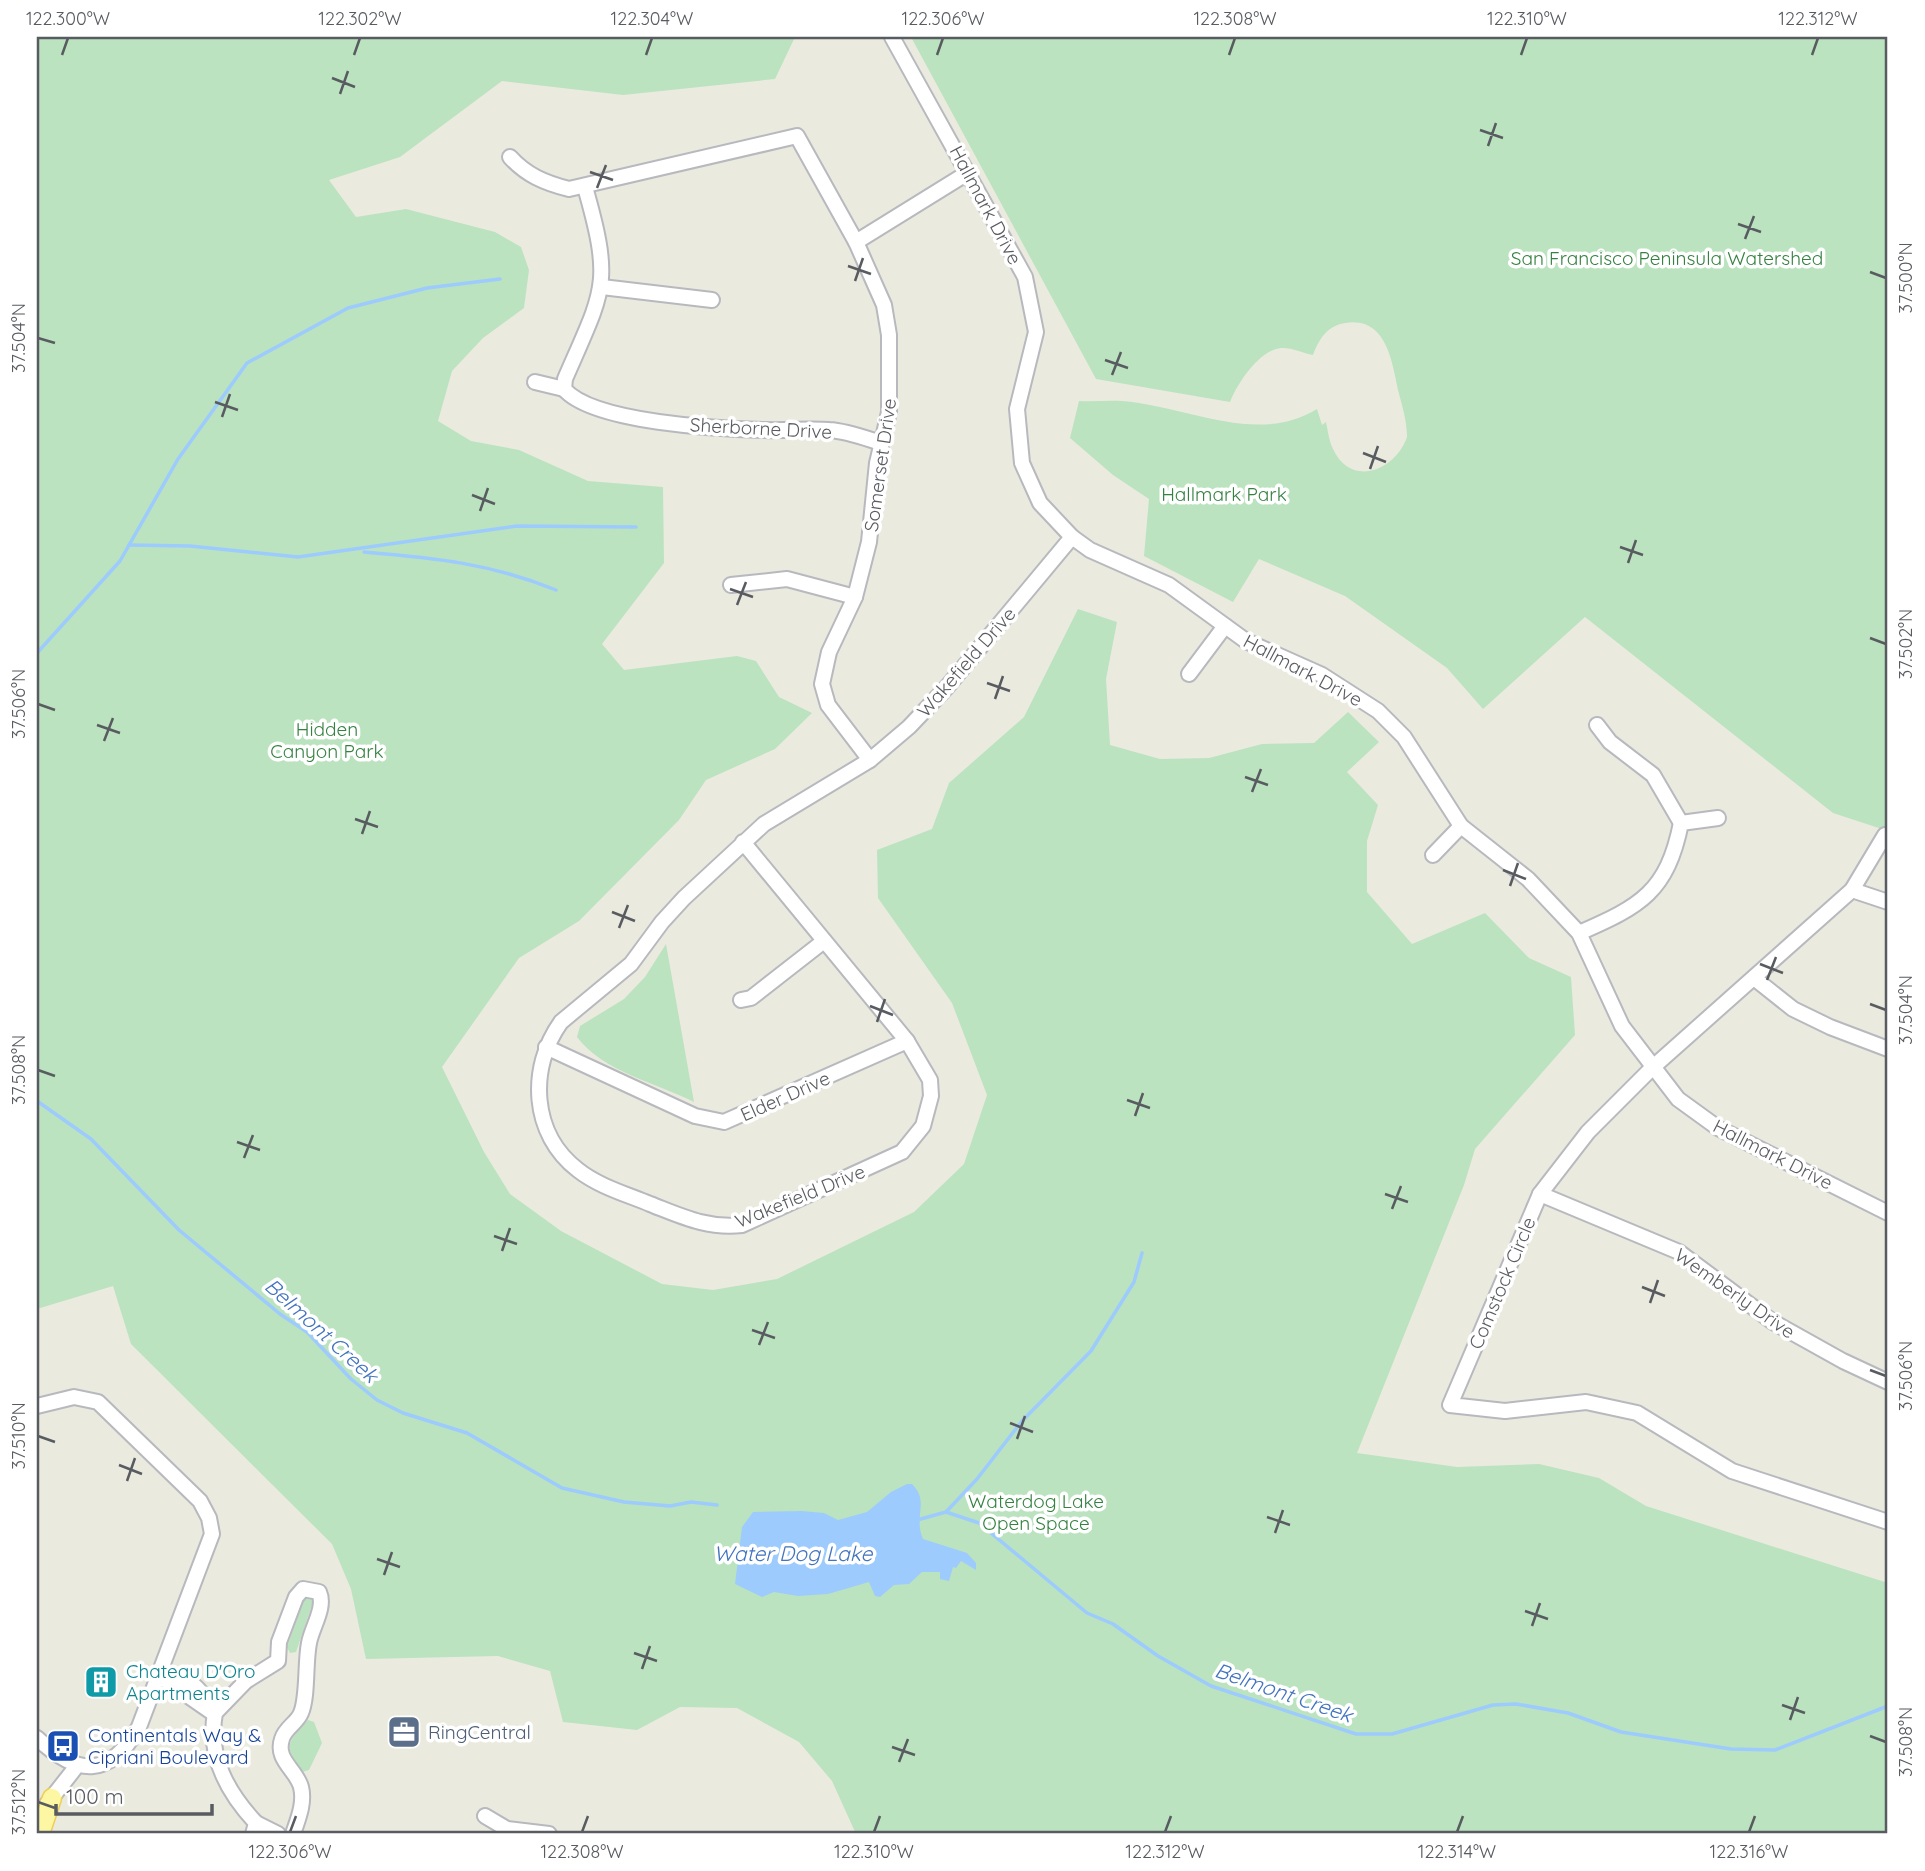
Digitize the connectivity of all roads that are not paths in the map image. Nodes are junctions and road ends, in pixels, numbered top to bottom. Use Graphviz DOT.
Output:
graph roads {
  1 [pos="892,37"];
  2 [pos="510,157"];
  3 [pos="969,172"];
  4 [pos="585,187"];
  5 [pos="856,242"];
  6 [pos="602,287"];
  7 [pos="712,300"];
  8 [pos="536,382"];
  9 [pos="564,389"];
  10 [pos="881,443"];
  11 [pos="1072,537"];
  12 [pos="731,585"];
  13 [pos="855,597"];
  14 [pos="1225,626"];
  15 [pos="1189,674"];
  16 [pos="1597,725"];
  17 [pos="870,760"];
  18 [pos="1718,818"];
  19 [pos="1681,823"];
  20 [pos="1461,827"];
  21 [pos="1885,835"];
  22 [pos="743,842"];
  23 [pos="1433,855"];
  24 [pos="1853,890"];
  25 [pos="1888,902"];
  26 [pos="1579,933"];
  27 [pos="824,941"];
  28 [pos="1754,978"];
  29 [pos="741,1000"];
  30 [pos="907,1041"];
  31 [pos="546,1047"];
  32 [pos="1888,1049"];
  33 [pos="1652,1068"];
  34 [pos="1540,1194"];
  35 [pos="1888,1213"];
  36 [pos="1888,1382"];
  37 [pos="37,1406"];
  38 [pos="1888,1521"];
  39 [pos="280,1658"];
  40 [pos="305,1664"];
  41 [pos="157,1674"];
  42 [pos="215,1713"];
  43 [pos="37,1738"];
  44 [pos="76,1767"];
  45 [pos="44,1803"];
  46 [pos="485,1816"];
  47 [pos="37,1817"];
  48 [pos="254,1829"];
  49 [pos="40,1834"];
  50 [pos="278,1834"];
  51 [pos="293,1834"];
  52 [pos="549,1834"];
  1 -- 3 [label="street, Hallmark Drive"];
  2 -- 4 [label="street"];
  3 -- 5 [label="street"];
  3 -- 11 [label="street, Hallmark Drive"];
  4 -- 5 [label="street, Somerset Drive"];
  4 -- 6 [label="street"];
  5 -- 10 [label="street, Somerset Drive"];
  6 -- 7 [label="street"];
  6 -- 9 [label="street"];
  8 -- 9 [label="street, Sherborne Drive"];
  9 -- 10 [label="street, Sherborne Drive"];
  10 -- 13 [label="street, Somerset Drive"];
  11 -- 14 [label="street, Hallmark Drive"];
  11 -- 17 [label="street, Wakefield Drive"];
  12 -- 13 [label="street"];
  13 -- 17 [label="street, Somerset Drive"];
  14 -- 15 [label="street"];
  14 -- 20 [label="street, Hallmark Drive"];
  16 -- 19 [label="street"];
  17 -- 22 [label="street, Wakefield Drive"];
  18 -- 19 [label="street"];
  19 -- 26 [label="street"];
  20 -- 23 [label="street"];
  20 -- 26 [label="street, Hallmark Drive"];
  21 -- 24 [label="street, Comstock Circle"];
  22 -- 27 [label="street, Wakefield Drive"];
  22 -- 31 [label="street, Wakefield Drive"];
  24 -- 25 [label="street"];
  24 -- 28 [label="street, Comstock Circle"];
  26 -- 33 [label="street, Hallmark Drive"];
  27 -- 29 [label="street"];
  27 -- 30 [label="street, Wakefield Drive"];
  28 -- 32 [label="street"];
  28 -- 33 [label="street, Comstock Circle"];
  30 -- 31 [label="street, Elder Drive"];
  30 -- 31 [label="street, Wakefield Drive"];
  33 -- 34 [label="street, Comstock Circle"];
  33 -- 35 [label="street, Hallmark Drive"];
  34 -- 36 [label="street, Wemberly Drive"];
  34 -- 38 [label="street, Comstock Circle"];
  37 -- 41 [label="street"];
  39 -- 40 [label="street"];
  39 -- 40 [label="street"];
  39 -- 42 [label="street"];
  40 -- 51 [label="street"];
  41 -- 42 [label="street"];
  41 -- 44 [label="street"];
  42 -- 48 [label="street"];
  43 -- 44 [label="street"];
  44 -- 45 [label="street"];
  45 -- 47 [label="street"];
  45 -- 49 [label="main road"];
  46 -- 52 [label="street"];
  48 -- 50 [label="street"];
}
